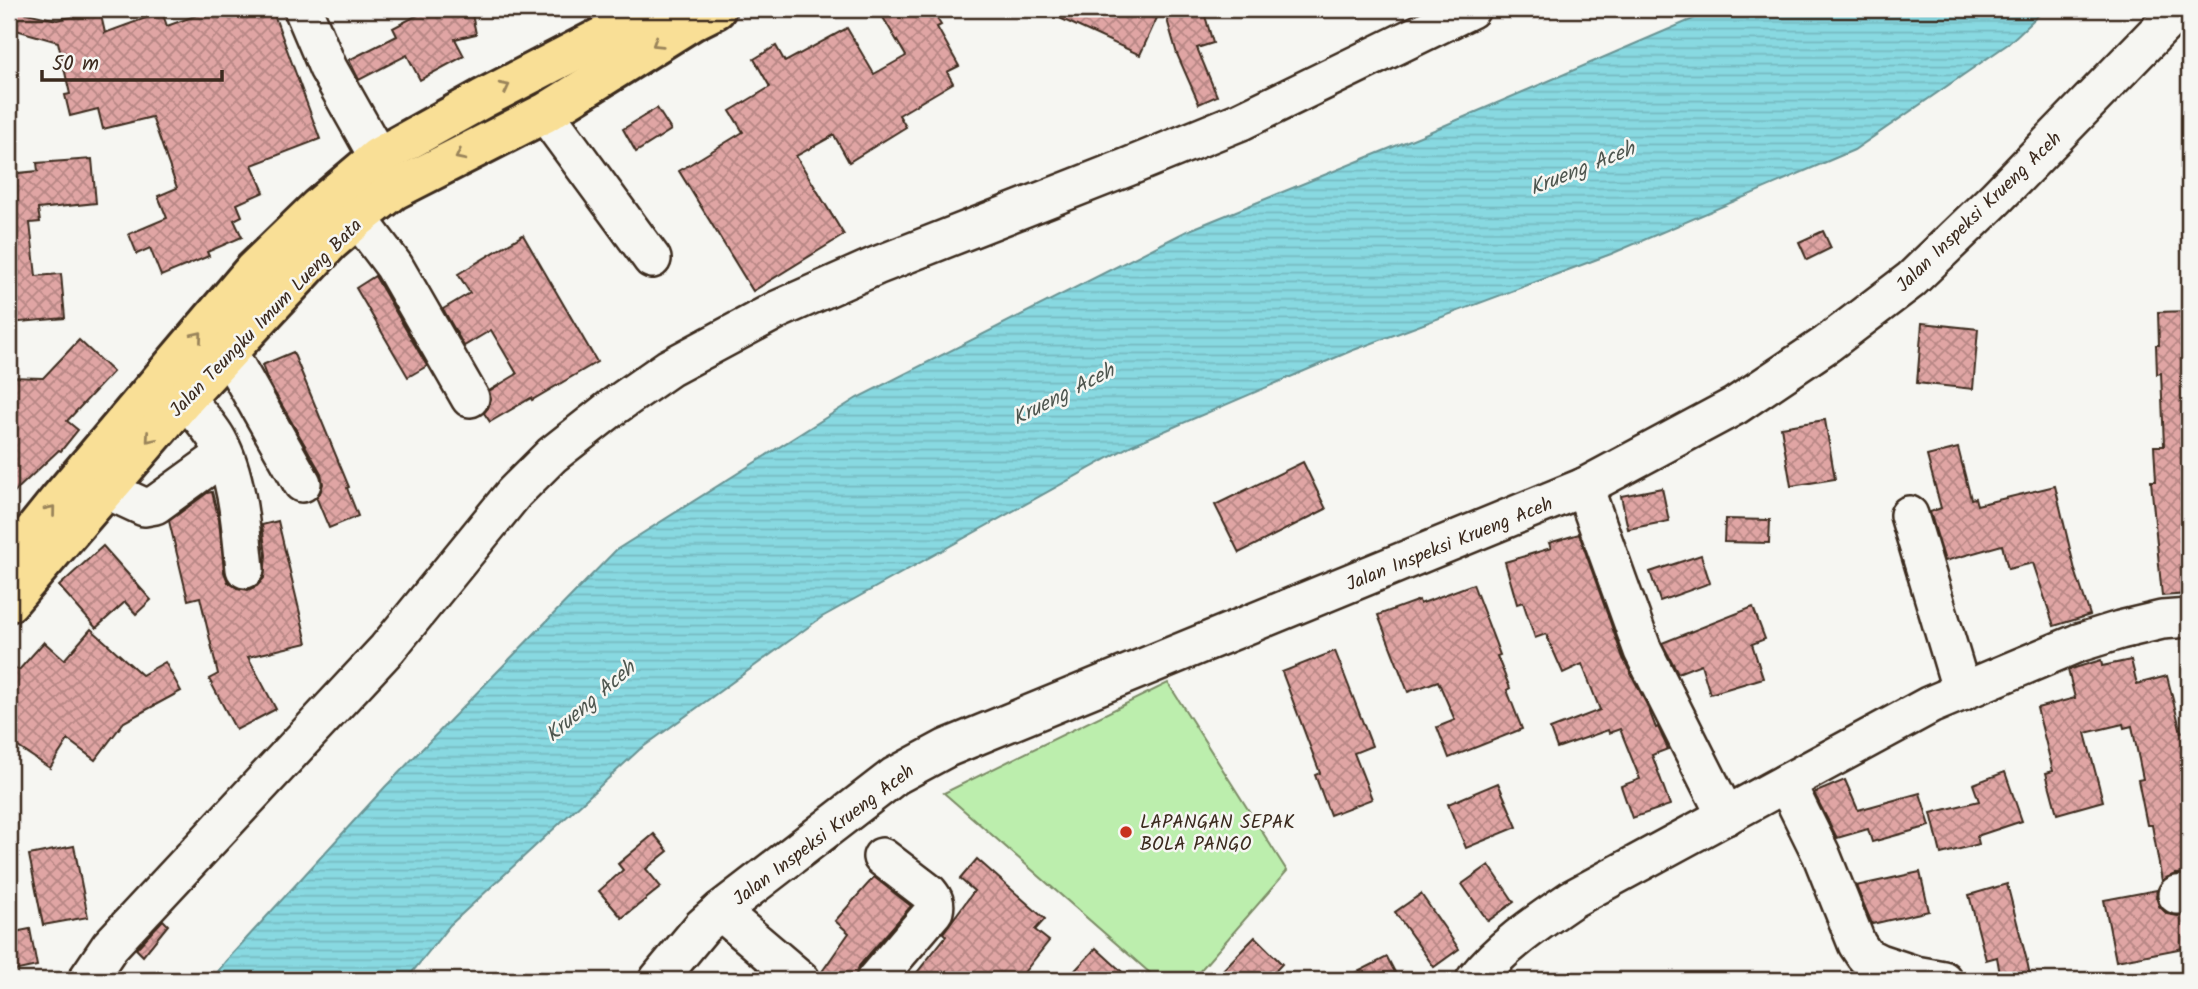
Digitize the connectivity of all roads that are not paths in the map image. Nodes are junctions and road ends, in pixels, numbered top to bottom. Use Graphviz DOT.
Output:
graph roads {
  1 [pos="303,9"];
  2 [pos="656,9"];
  3 [pos="716,9"];
  4 [pos="1471,9"];
  5 [pos="2179,9"];
  6 [pos="545,113"];
  7 [pos="386,174"];
  8 [pos="358,218"];
  9 [pos="652,259"];
  10 [pos="228,352"];
  11 [pos="185,398"];
  12 [pos="470,398"];
  13 [pos="224,455"];
  14 [pos="302,483"];
  15 [pos="1584,488"];
  16 [pos="105,489"];
  17 [pos="1909,515"];
  18 [pos="9,564"];
  19 [pos="245,569"];
  20 [pos="9,602"];
  21 [pos="2189,618"];
  22 [pos="1962,692"];
  23 [pos="1786,783"];
  24 [pos="1726,816"];
  25 [pos="882,857"];
  26 [pos="720,911"];
  27 [pos="87,980"];
  28 [pos="658,980"];
  29 [pos="801,980"];
  30 [pos="875,980"];
  31 [pos="1475,980"];
  32 [pos="1943,980"];
  1 -- 7 [label="street"];
  7 -- 2 [label="highway, Jalan Teungku Imum Lueng Bata, one-way"];
  3 -- 6 [label="highway, Jalan Teungku Imum Lueng Bata, one-way"];
  4 -- 27 [label="street"];
  5 -- 15 [label="street, Jalan Inspeksi Krueng Aceh"];
  6 -- 7 [label="highway, Jalan Teungku Imum Lueng Bata, one-way"];
  6 -- 9 [label="street"];
  7 -- 8 [label="highway, Jalan Teungku Imum Lueng Bata"];
  18 -- 7 [label="highway, Jalan Teungku Imum Lueng Bata, one-way"];
  8 -- 10 [label="highway, Jalan Teungku Imum Lueng Bata"];
  8 -- 12 [label="street"];
  10 -- 11 [label="highway, Jalan Teungku Imum Lueng Bata"];
  10 -- 14 [label="street"];
  11 -- 13 [label="street"];
  11 -- 16 [label="highway, Jalan Teungku Imum Lueng Bata, one-way"];
  13 -- 16 [label="street"];
  13 -- 19 [label="street"];
  15 -- 24 [label="street"];
  15 -- 26 [label="street, Jalan Inspeksi Krueng Aceh"];
  16 -- 20 [label="highway, Jalan Teungku Imum Lueng Bata"];
  17 -- 22 [label="street"];
  21 -- 22 [label="street"];
  22 -- 23 [label="street"];
  23 -- 24 [label="street"];
  23 -- 32 [label="street"];
  24 -- 31 [label="street"];
  25 -- 30 [label="street"];
  26 -- 28 [label="street, Jalan Inspeksi Krueng Aceh"];
  26 -- 29 [label="street"];
}
